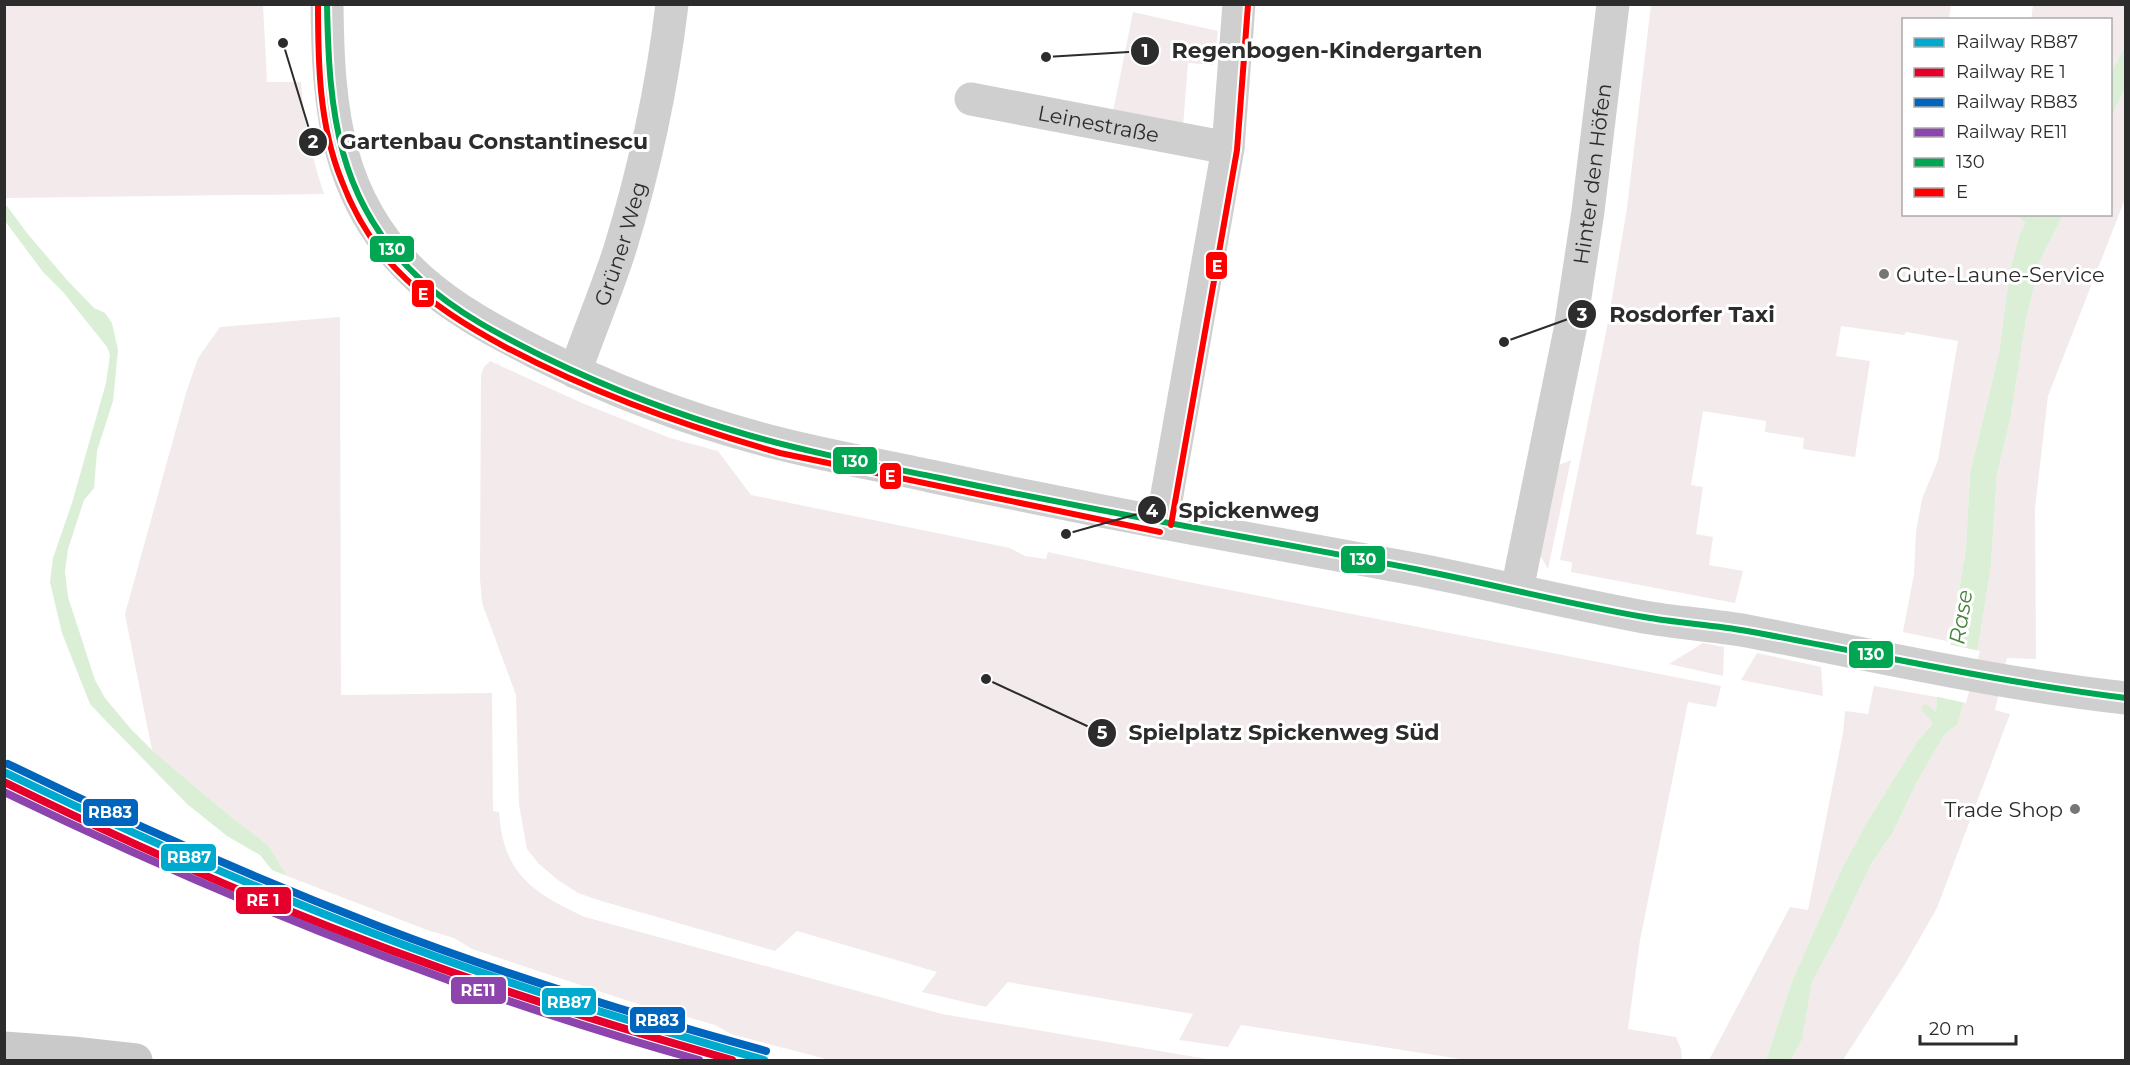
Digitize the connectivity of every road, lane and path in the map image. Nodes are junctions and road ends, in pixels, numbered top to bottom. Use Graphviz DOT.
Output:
graph roads {
  1 [pos="327,4"];
  2 [pos="672,4"];
  3 [pos="1239,4"];
  4 [pos="1613,4"];
  5 [pos="971,99"];
  6 [pos="1228,148"];
  7 [pos="575,372"];
  8 [pos="1162,523"];
  9 [pos="1517,590"];
  10 [pos="2126,698"];
  11 [pos="4,1048"];
  12 [pos="136,1060"];
  1 -- 7 [label="street"];
  2 -- 7 [label="street, Grüner Weg"];
  3 -- 6 [label="street"];
  4 -- 9 [label="street, Hinter den Höfen"];
  5 -- 6 [label="street, Leinestraße"];
  6 -- 8 [label="street"];
  7 -- 8 [label="street"];
  8 -- 9 [label="street"];
  9 -- 10 [label="street"];
  11 -- 12 [label="main road"];
}
